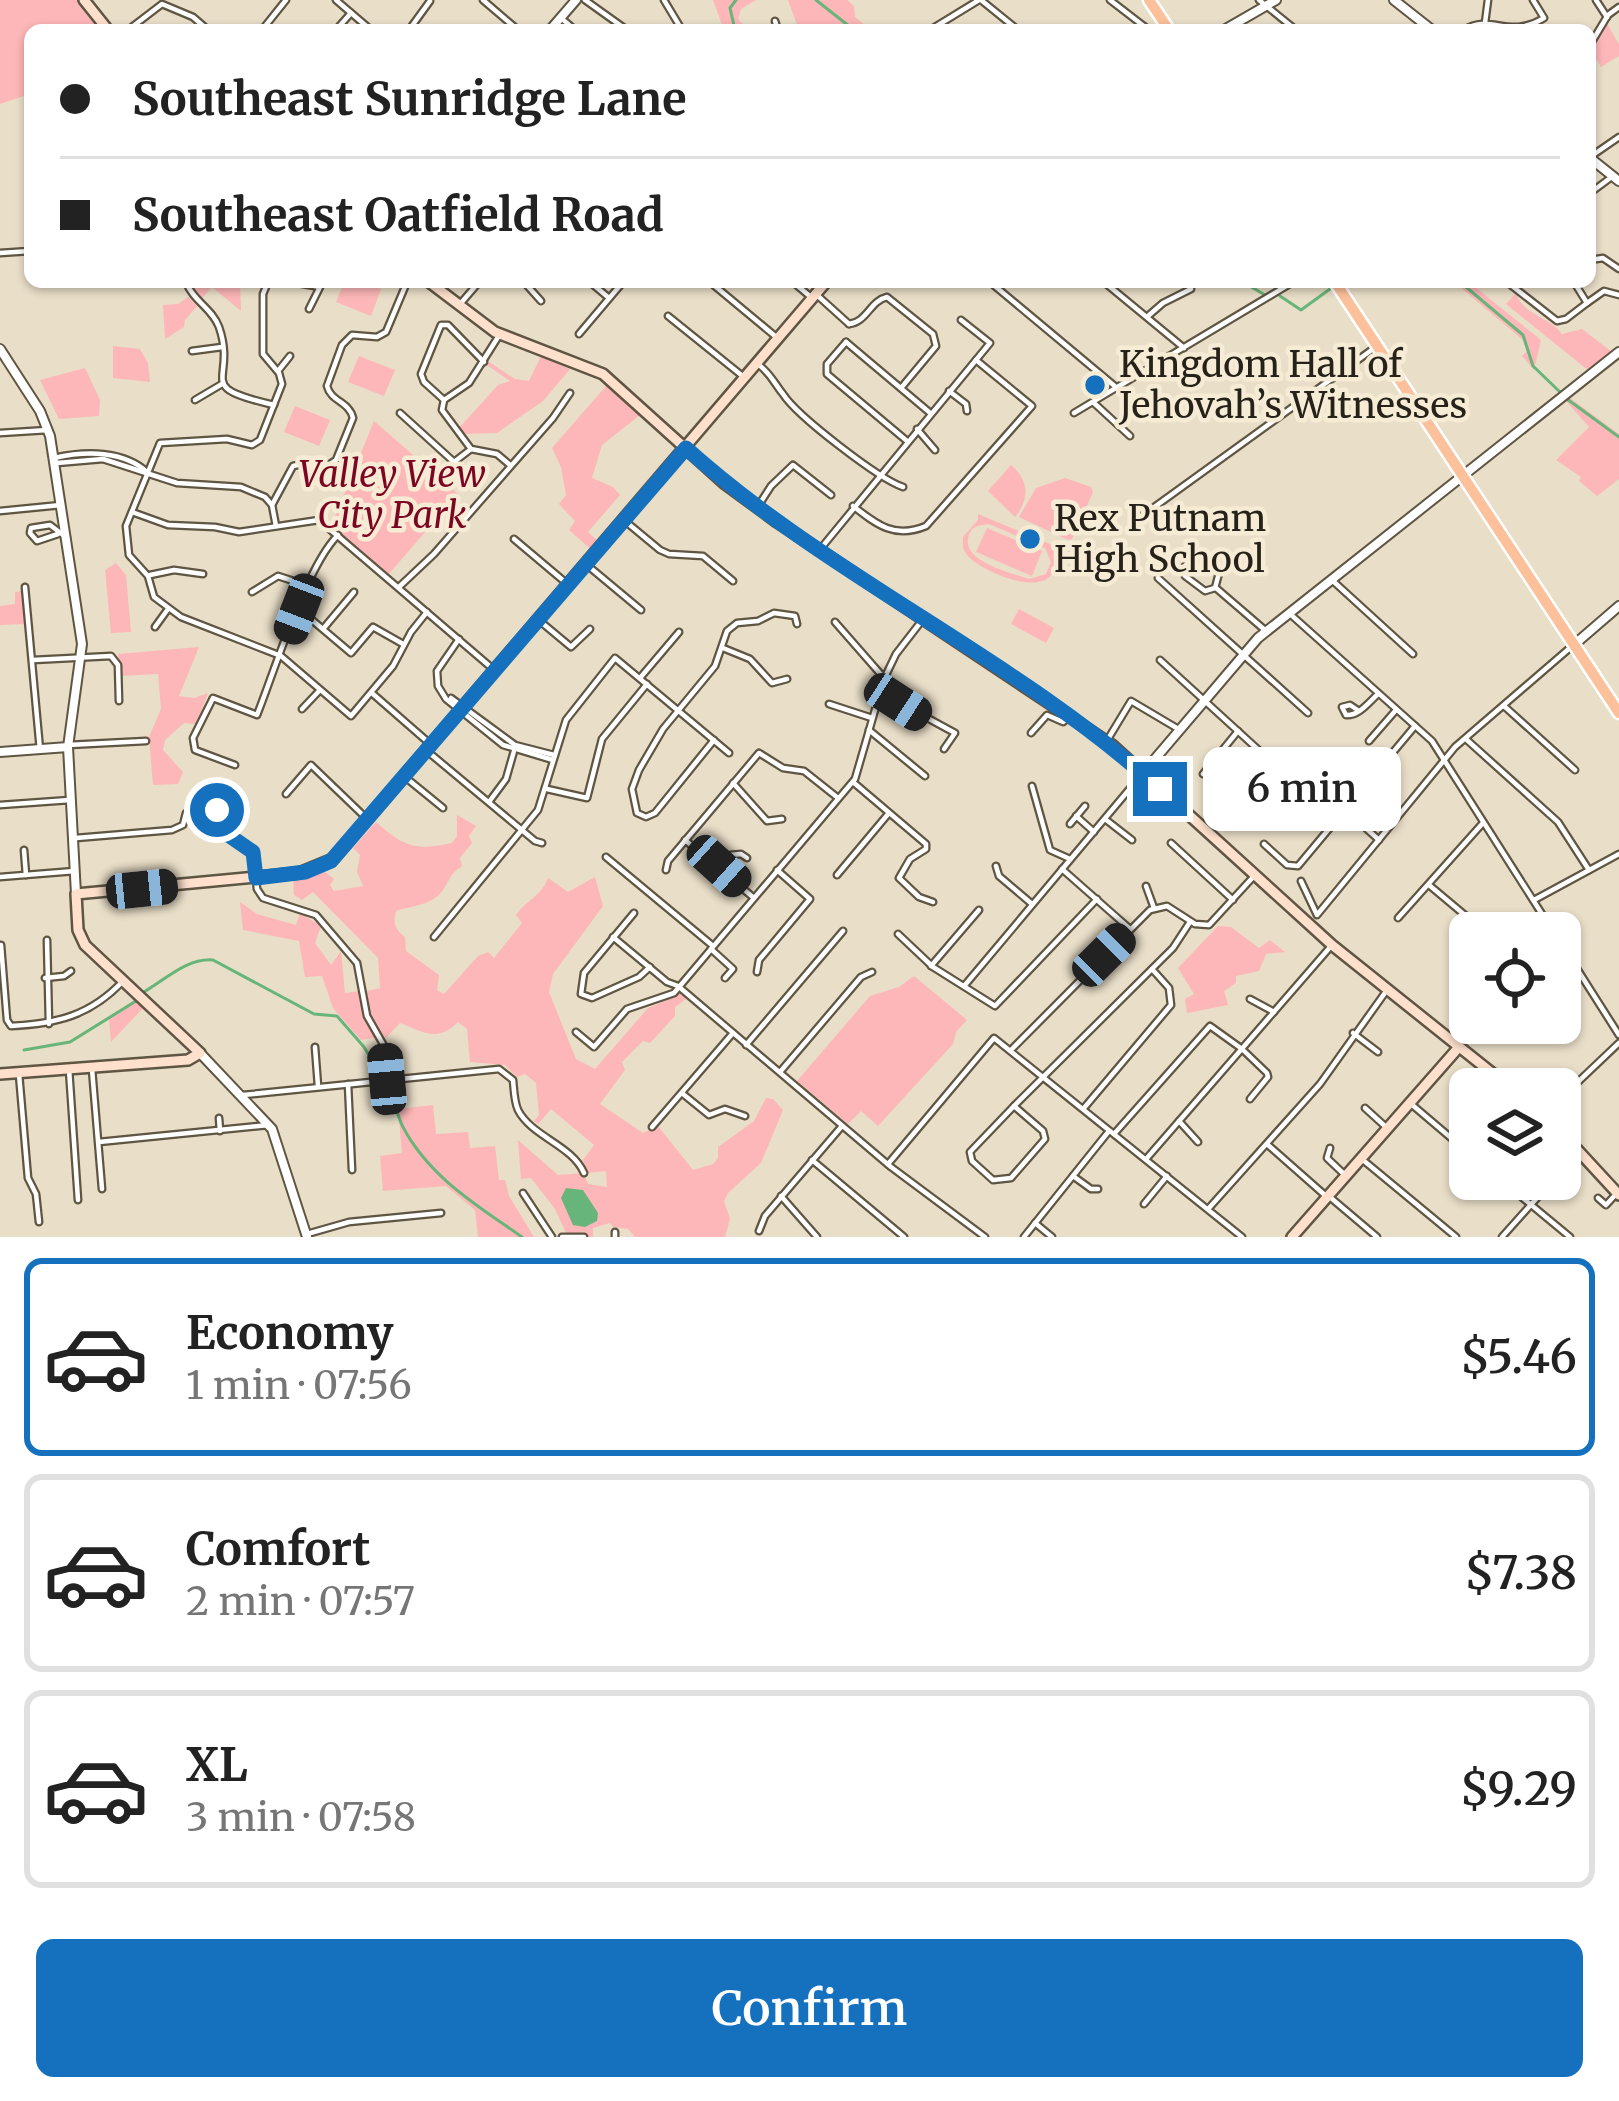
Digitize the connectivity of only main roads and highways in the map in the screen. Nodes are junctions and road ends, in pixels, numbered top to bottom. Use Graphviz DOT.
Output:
graph roads {
  1 [pos="84,0"];
  2 [pos="103,24"];
  3 [pos="438,288"];
  4 [pos="821,288"];
  5 [pos="1339,288"];
  6 [pos="686,448"];
  7 [pos="1619,712"];
  8 [pos="1459,1047"];
  9 [pos="1486,1068"];
  10 [pos="0,1074"];
  11 [pos="1581,1153"];
  12 [pos="1618,1194"];
  13 [pos="1296,1236"];
  1 -- 2 [label="main road"];
  3 -- 6 [label="main road"];
  4 -- 6 [label="main road"];
  5 -- 7 [label="main road"];
  6 -- 8 [label="main road"];
  6 -- 10 [label="main road"];
  8 -- 9 [label="main road"];
  8 -- 13 [label="main road"];
  11 -- 12 [label="main road"];
}
